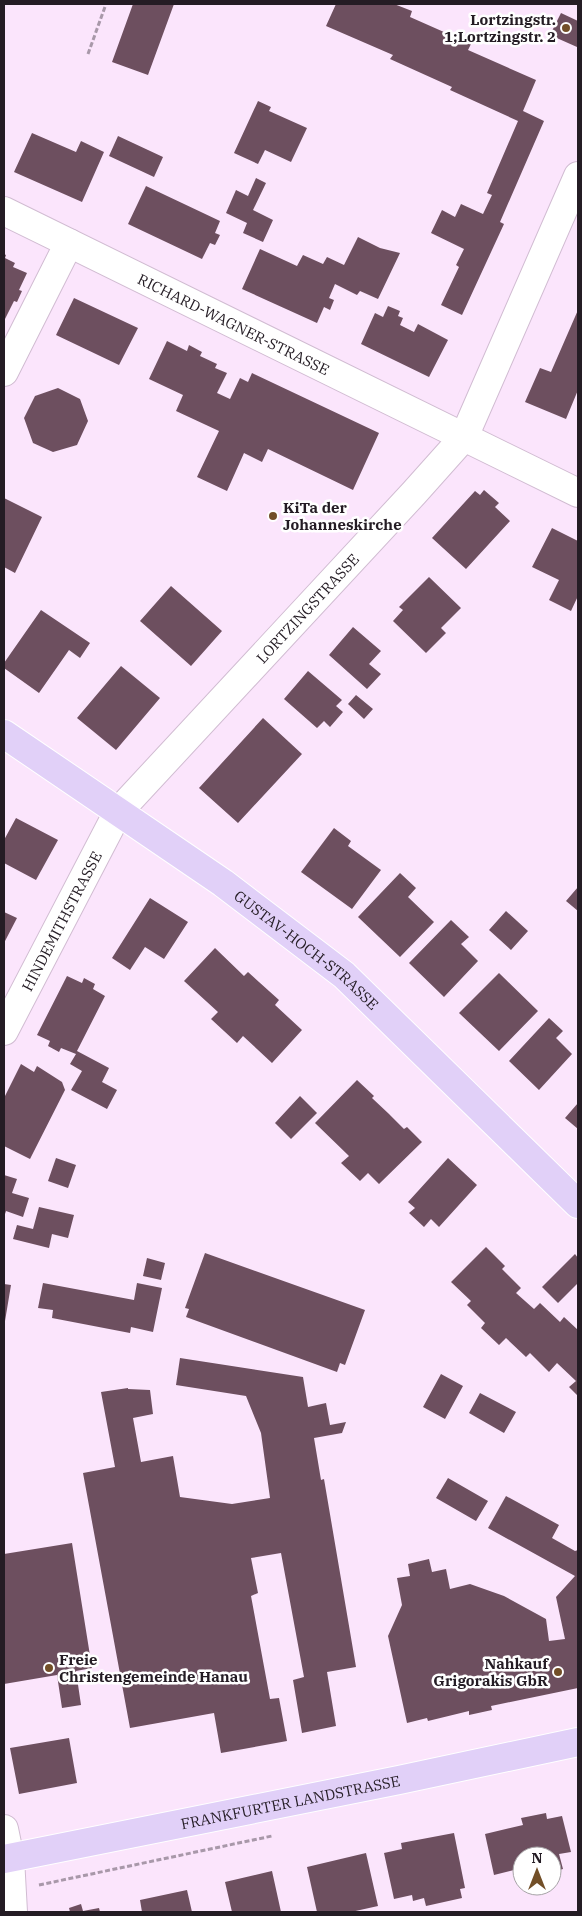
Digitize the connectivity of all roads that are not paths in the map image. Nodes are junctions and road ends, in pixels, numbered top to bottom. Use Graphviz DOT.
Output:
graph roads {
  1 [pos="578,176"];
  2 [pos="4,211"];
  3 [pos="69,243"];
  4 [pos="4,372"];
  5 [pos="464,437"];
  6 [pos="578,492"];
  7 [pos="4,734"];
  8 [pos="118,812"];
  9 [pos="4,1031"];
  10 [pos="578,1204"];
  11 [pos="578,1742"];
  12 [pos="4,1829"];
  13 [pos="7,1859"];
  14 [pos="13,1912"];
  1 -- 5 [label="street, LORTZINGSTRASSE"];
  2 -- 3 [label="street, RICHARD-WAGNER-STRASSE"];
  3 -- 4 [label="street"];
  3 -- 5 [label="street, RICHARD-WAGNER-STRASSE"];
  5 -- 6 [label="street, RICHARD-WAGNER-STRASSE"];
  5 -- 8 [label="street, LORTZINGSTRASSE"];
  7 -- 8 [label="main road, GUSTAV-HOCH-STRASSE"];
  8 -- 9 [label="street, HINDEMITHSTRASSE"];
  8 -- 10 [label="main road, GUSTAV-HOCH-STRASSE"];
  11 -- 13 [label="main road, FRANKFURTER LANDSTRASSE"];
  12 -- 13 [label="street"];
  13 -- 14 [label="street"];
}
